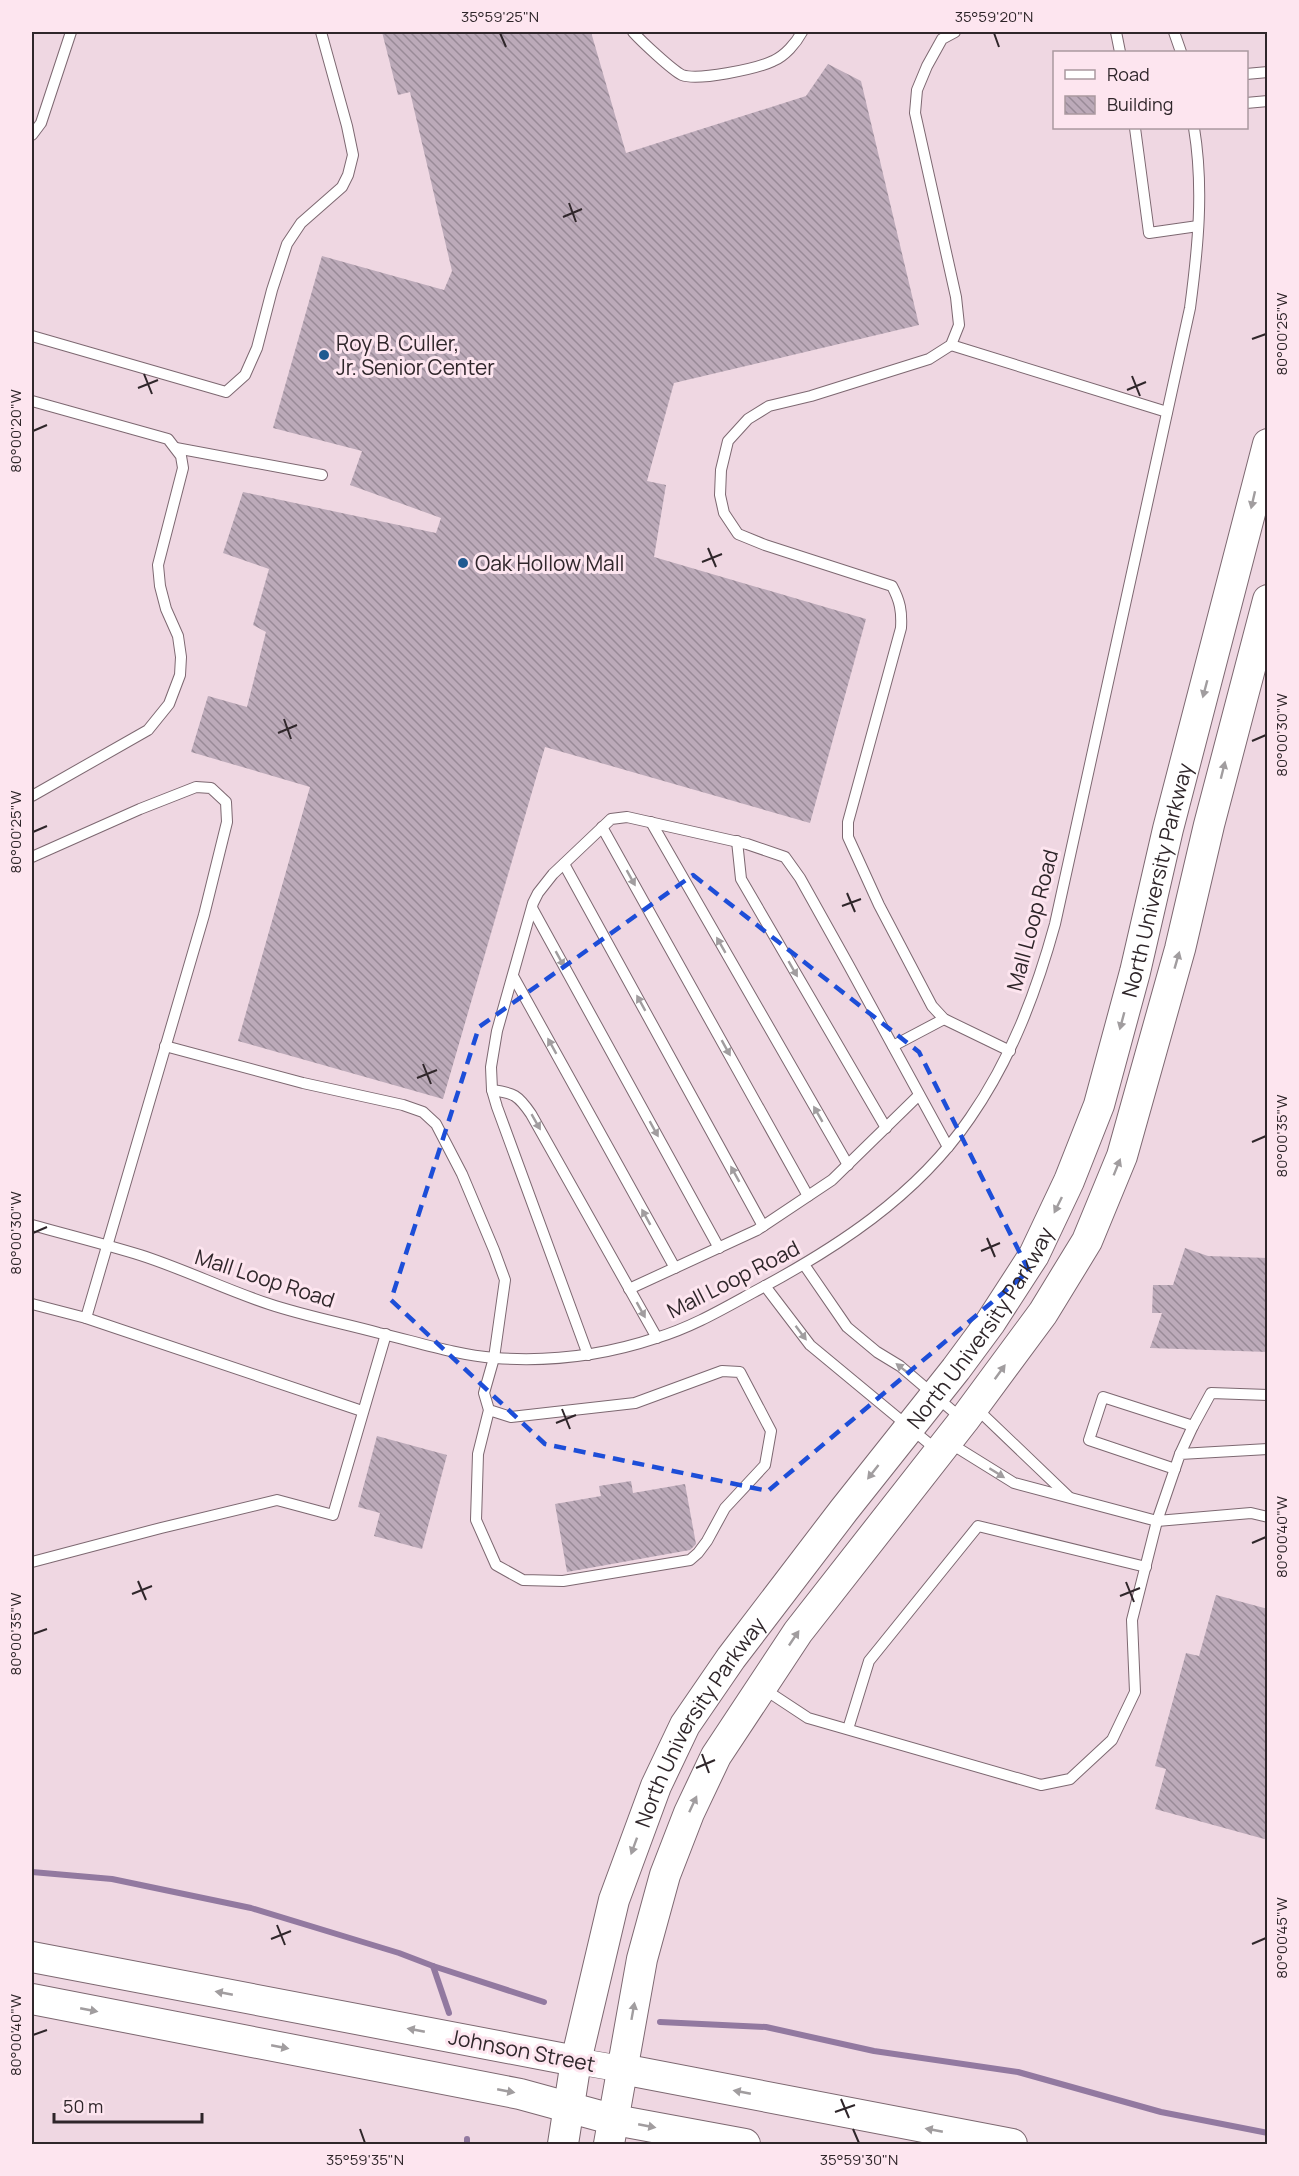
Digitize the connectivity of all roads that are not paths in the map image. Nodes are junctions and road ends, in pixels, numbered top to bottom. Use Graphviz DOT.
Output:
graph roads {
  1 [pos="71,32"];
  2 [pos="321,32"];
  3 [pos="633,32"];
  4 [pos="802,32"];
  5 [pos="955,32"];
  6 [pos="1116,32"];
  7 [pos="1174,32"];
  8 [pos="1120,51"];
  9 [pos="1180,51"];
  10 [pos="1268,72"];
  11 [pos="1248,74"];
  12 [pos="1268,101"];
  13 [pos="1248,103"];
  14 [pos="1135,129"];
  15 [pos="1194,129"];
  16 [pos="32,135"];
  17 [pos="1198,226"];
  18 [pos="32,336"];
  19 [pos="951,345"];
  20 [pos="32,401"];
  21 [pos="1167,412"];
  22 [pos="1268,444"];
  23 [pos="176,448"];
  24 [pos="322,475"];
  25 [pos="1268,600"];
  26 [pos="32,796"];
  27 [pos="651,822"];
  28 [pos="602,827"];
  29 [pos="737,841"];
  30 [pos="32,857"];
  31 [pos="564,864"];
  32 [pos="532,908"];
  33 [pos="513,976"];
  34 [pos="944,1019"];
  35 [pos="165,1046"];
  36 [pos="893,1046"];
  37 [pos="1010,1051"];
  38 [pos="492,1090"];
  39 [pos="920,1095"];
  40 [pos="886,1128"];
  41 [pos="948,1147"];
  42 [pos="848,1165"];
  43 [pos="808,1196"];
  44 [pos="32,1225"];
  45 [pos="763,1226"];
  46 [pos="106,1246"];
  47 [pos="719,1248"];
  48 [pos="804,1266"];
  49 [pos="675,1268"];
  50 [pos="765,1286"];
  51 [pos="629,1288"];
  52 [pos="32,1304"];
  53 [pos="86,1318"];
  54 [pos="386,1334"];
  55 [pos="657,1338"];
  56 [pos="588,1355"];
  57 [pos="494,1358"];
  58 [pos="934,1395"];
  59 [pos="1268,1395"];
  60 [pos="489,1410"];
  61 [pos="362,1411"];
  62 [pos="909,1426"];
  63 [pos="1193,1426"];
  64 [pos="956,1430"];
  65 [pos="1268,1449"];
  66 [pos="1180,1454"];
  67 [pos="1175,1469"];
  68 [pos="1071,1499"];
  69 [pos="1268,1517"];
  70 [pos="1157,1521"];
  71 [pos="32,1562"];
  72 [pos="1146,1567"];
  73 [pos="761,1687"];
  74 [pos="848,1729"];
  75 [pos="32,1957"];
  76 [pos="32,1999"];
  77 [pos="576,2061"];
  78 [pos="622,2069"];
  79 [pos="570,2107"];
  80 [pos="612,2132"];
  81 [pos="563,2145"];
  82 [pos="745,2145"];
  83 [pos="1012,2145"];
  1 -- 16 [label="lane"];
  2 -- 18 [label="lane"];
  3 -- 4 [label="lane"];
  5 -- 19 [label="lane"];
  6 -- 8 [label="lane"];
  7 -- 9 [label="lane"];
  10 -- 11 [label="lane"];
  12 -- 13 [label="lane"];
  14 -- 17 [label="lane"];
  15 -- 17 [label="lane, Mall Loop Road"];
  17 -- 21 [label="lane, Mall Loop Road"];
  19 -- 21 [label="lane"];
  19 -- 34 [label="lane"];
  20 -- 23 [label="lane"];
  21 -- 37 [label="lane, Mall Loop Road"];
  22 -- 58 [label="main road, North University Parkway, one-way"];
  23 -- 24 [label="lane"];
  23 -- 26 [label="lane"];
  64 -- 25 [label="main road, North University Parkway, one-way"];
  27 -- 28 [label="lane"];
  27 -- 29 [label="lane"];
  42 -- 27 [label="lane, one-way"];
  28 -- 31 [label="lane"];
  28 -- 43 [label="lane, one-way"];
  29 -- 36 [label="lane"];
  29 -- 40 [label="lane, one-way"];
  30 -- 35 [label="lane"];
  31 -- 32 [label="lane"];
  45 -- 31 [label="lane, one-way"];
  32 -- 33 [label="lane"];
  32 -- 47 [label="lane, one-way"];
  33 -- 38 [label="lane"];
  49 -- 33 [label="lane, one-way"];
  34 -- 36 [label="lane"];
  34 -- 37 [label="lane"];
  35 -- 46 [label="lane"];
  35 -- 57 [label="lane"];
  36 -- 39 [label="lane"];
  37 -- 41 [label="lane, Mall Loop Road"];
  38 -- 51 [label="lane, one-way"];
  38 -- 56 [label="lane"];
  39 -- 40 [label="lane"];
  39 -- 41 [label="lane"];
  40 -- 42 [label="lane"];
  41 -- 48 [label="lane, Mall Loop Road"];
  42 -- 43 [label="lane"];
  43 -- 45 [label="lane"];
  44 -- 46 [label="lane, Mall Loop Road"];
  45 -- 47 [label="lane"];
  46 -- 53 [label="lane"];
  46 -- 54 [label="lane, Mall Loop Road"];
  47 -- 49 [label="lane"];
  48 -- 50 [label="lane, Mall Loop Road"];
  58 -- 48 [label="lane, one-way"];
  49 -- 51 [label="lane"];
  50 -- 55 [label="lane, Mall Loop Road"];
  50 -- 62 [label="lane, one-way"];
  51 -- 55 [label="lane, one-way"];
  52 -- 53 [label="lane"];
  53 -- 61 [label="lane"];
  54 -- 57 [label="lane, Mall Loop Road"];
  54 -- 61 [label="lane"];
  55 -- 56 [label="lane, Mall Loop Road"];
  56 -- 57 [label="lane, Mall Loop Road"];
  57 -- 60 [label="lane"];
  58 -- 62 [label="main road, North University Parkway"];
  58 -- 64 [label="lane"];
  59 -- 63 [label="lane"];
  60 -- 60 [label="lane"];
  61 -- 71 [label="lane"];
  62 -- 64 [label="lane"];
  62 -- 77 [label="main road, North University Parkway, one-way"];
  63 -- 66 [label="lane"];
  63 -- 67 [label="lane"];
  64 -- 68 [label="lane"];
  64 -- 68 [label="lane, one-way"];
  73 -- 64 [label="main road, North University Parkway, one-way"];
  65 -- 66 [label="lane"];
  66 -- 67 [label="lane"];
  67 -- 70 [label="lane"];
  68 -- 70 [label="lane"];
  69 -- 70 [label="lane"];
  70 -- 72 [label="lane"];
  72 -- 74 [label="lane"];
  72 -- 74 [label="lane"];
  73 -- 74 [label="lane"];
  78 -- 73 [label="main road, North University Parkway, one-way"];
  77 -- 75 [label="main road, Johnson Street, one-way"];
  76 -- 79 [label="main road, Johnson Street, one-way"];
  77 -- 78 [label="street, Johnson Street"];
  77 -- 79 [label="main road, North University Parkway"];
  78 -- 80 [label="main road, North University Parkway"];
  83 -- 78 [label="main road, Johnson Street, one-way"];
  79 -- 80 [label="main road, Johnson Street"];
  79 -- 81 [label="main road, North University Parkway"];
  80 -- 82 [label="main road, Johnson Street, one-way"];
}
